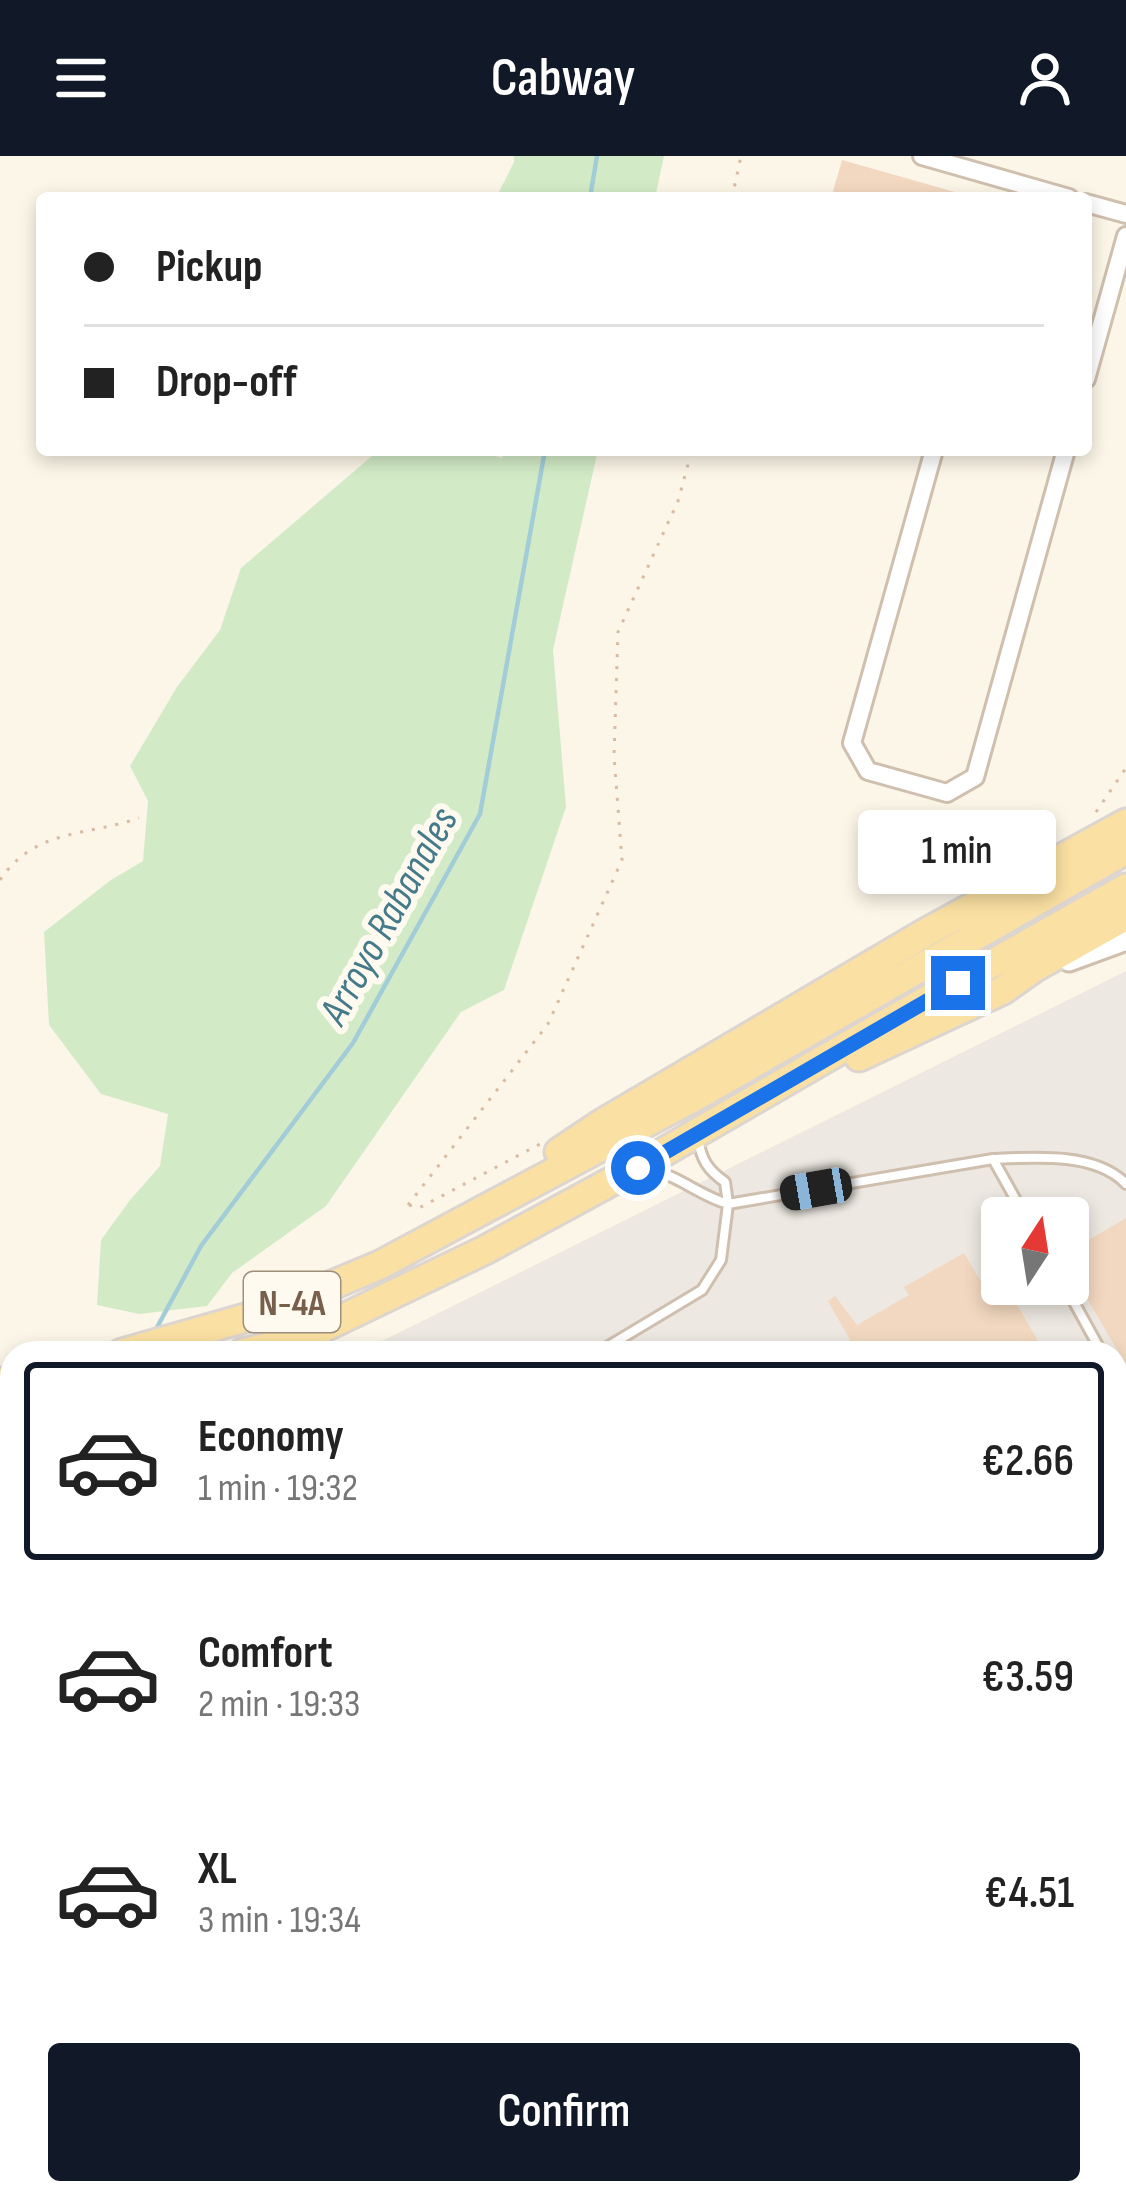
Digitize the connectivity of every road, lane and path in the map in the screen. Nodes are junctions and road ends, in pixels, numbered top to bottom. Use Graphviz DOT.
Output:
graph roads {
  1 [pos="741,156"];
  2 [pos="922,156"];
  3 [pos="1006,189"];
  4 [pos="733,192"];
  5 [pos="1092,205"];
  6 [pos="1126,214"];
  7 [pos="1126,236"];
  8 [pos="1092,358"];
  9 [pos="690,456"];
  10 [pos="932,456"];
  11 [pos="1064,456"];
  12 [pos="1126,805"];
  13 [pos="139,818"];
  14 [pos="1126,823"];
  15 [pos="1126,850"];
  16 [pos="0,880"];
  17 [pos="1126,889"];
  18 [pos="1126,916"];
  19 [pos="925,933"];
  20 [pos="1126,939"];
  21 [pos="1003,990"];
  22 [pos="698,1133"];
  23 [pos="554,1137"];
  24 [pos="993,1159"];
  25 [pos="638,1168"];
  26 [pos="1126,1184"];
  27 [pos="1014,1197"];
  28 [pos="728,1204"];
  29 [pos="485,1250"];
  30 [pos="380,1264"];
  31 [pos="1076,1305"];
  32 [pos="168,1341"];
  33 [pos="292,1341"];
  34 [pos="338,1341"];
  35 [pos="617,1341"];
  36 [pos="1095,1341"];
  1 -- 4 [label="path"];
  2 -- 3 [label="street"];
  5 -- 6 [label="street"];
  7 -- 8 [label="street"];
  9 -- 23 [label="path"];
  10 -- 11 [label="street"];
  12 -- 19 [label="main road"];
  13 -- 16 [label="path"];
  14 -- 19 [label="main road"];
  15 -- 30 [label="main road, N-4A"];
  17 -- 22 [label="main road, N-4A"];
  18 -- 21 [label="main road"];
  19 -- 30 [label="main road"];
  20 -- 21 [label="street"];
  21 -- 22 [label="main road"];
  22 -- 25 [label="main road, N-4A"];
  22 -- 28 [label="lane"];
  24 -- 26 [label="lane"];
  24 -- 27 [label="lane"];
  24 -- 28 [label="lane"];
  25 -- 28 [label="lane"];
  25 -- 29 [label="main road, N-4A"];
  28 -- 35 [label="lane"];
  29 -- 33 [label="main road, N-4A"];
  29 -- 34 [label="main road"];
  30 -- 32 [label="main road, N-4A"];
  31 -- 36 [label="lane"];
}
